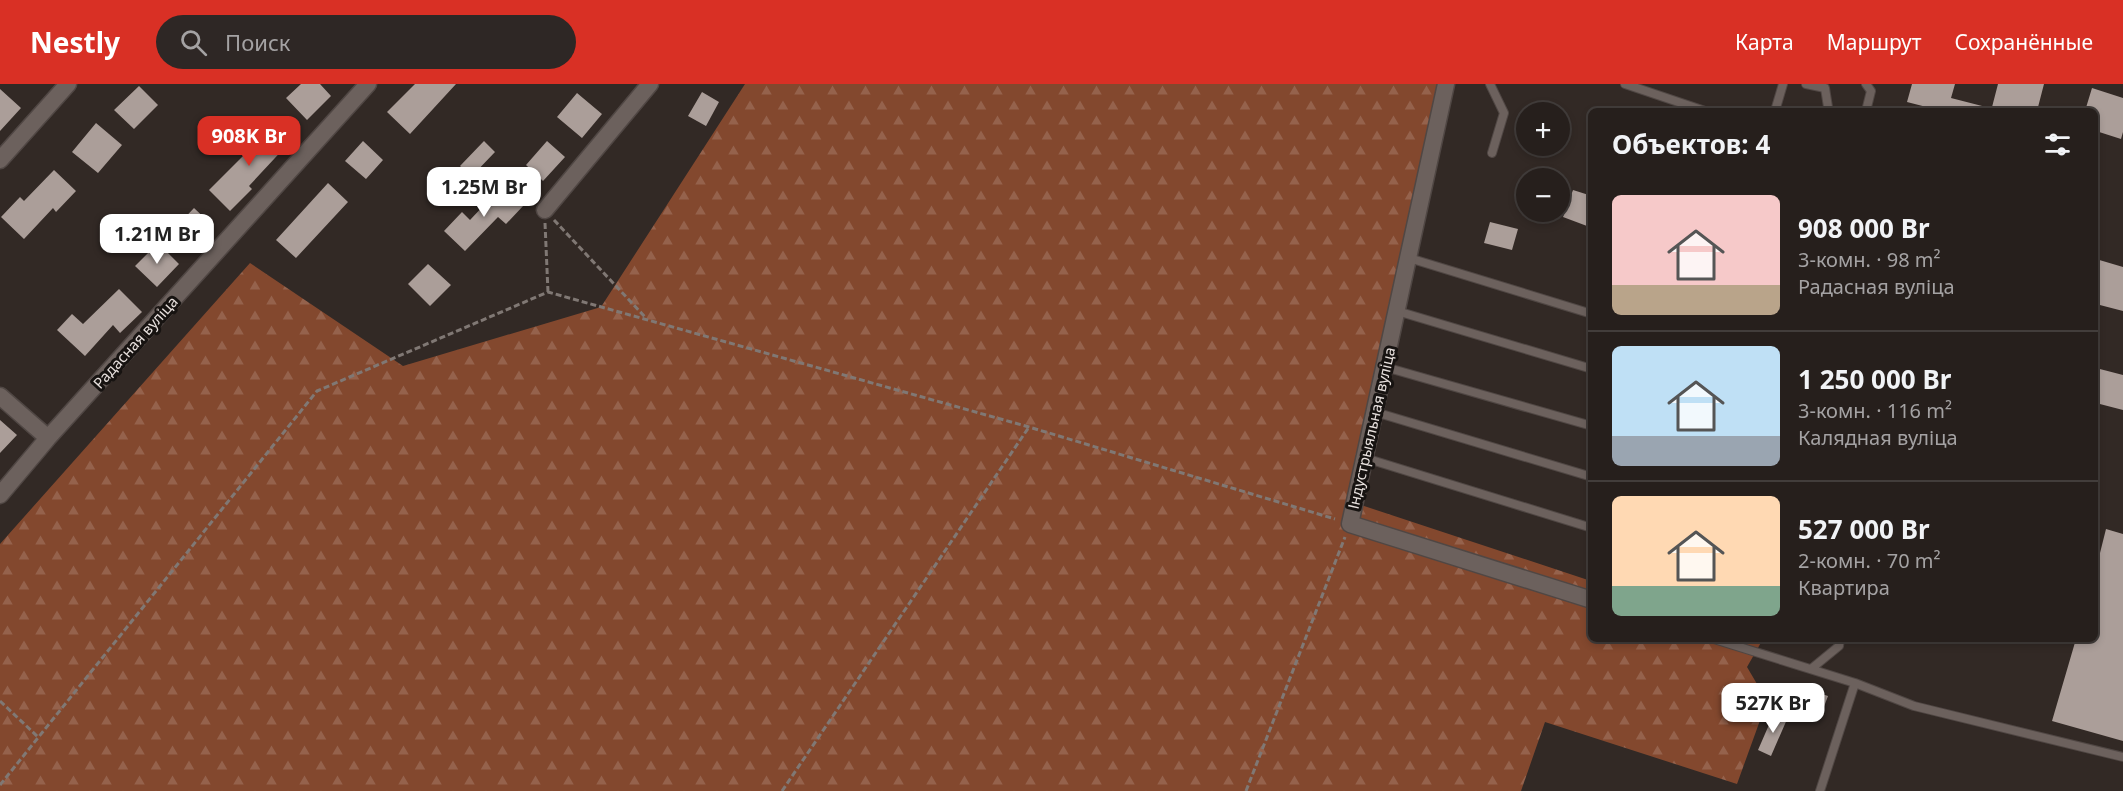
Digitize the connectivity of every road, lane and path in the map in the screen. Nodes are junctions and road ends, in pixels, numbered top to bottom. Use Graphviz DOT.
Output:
graph roads {
  1 [pos="68,84"];
  2 [pos="368,84"];
  3 [pos="650,84"];
  4 [pos="1446,84"];
  5 [pos="1490,84"];
  6 [pos="1625,84"];
  7 [pos="1782,84"];
  8 [pos="1806,84"];
  9 [pos="1866,84"];
  10 [pos="1696,108"];
  11 [pos="1775,108"];
  12 [pos="1828,108"];
  13 [pos="1867,108"];
  14 [pos="1492,153"];
  15 [pos="0,160"];
  16 [pos="545,210"];
  17 [pos="1409,258"];
  18 [pos="548,291"];
  19 [pos="1397,311"];
  20 [pos="1588,313"];
  21 [pos="646,318"];
  22 [pos="1385,366"];
  23 [pos="1588,368"];
  24 [pos="0,396"];
  25 [pos="1375,412"];
  26 [pos="1588,425"];
  27 [pos="1029,427"];
  28 [pos="48,438"];
  29 [pos="1365,458"];
  30 [pos="1588,476"];
  31 [pos="0,495"];
  32 [pos="1350,524"];
  33 [pos="1588,527"];
  34 [pos="1588,599"];
  35 [pos="1724,642"];
  36 [pos="1840,642"];
  37 [pos="1811,669"];
  38 [pos="1855,683"];
  39 [pos="0,701"];
  40 [pos="38,737"];
  41 [pos="2123,757"];
  42 [pos="0,785"];
  43 [pos="782,791"];
  44 [pos="1246,791"];
  45 [pos="1820,791"];
  1 -- 15 [label="street"];
  2 -- 28 [label="street, Радасная вуліца"];
  3 -- 16 [label="street"];
  4 -- 17 [label="street, Індустрыяльная вуліца"];
  5 -- 14 [label="lane"];
  6 -- 10 [label="lane"];
  7 -- 11 [label="lane"];
  8 -- 12 [label="lane"];
  9 -- 13 [label="lane"];
  16 -- 18 [label="path"];
  16 -- 21 [label="path"];
  17 -- 19 [label="street, Індустрыяльная вуліца"];
  17 -- 20 [label="lane"];
  18 -- 21 [label="path"];
  18 -- 40 [label="path"];
  19 -- 22 [label="street, Індустрыяльная вуліца"];
  19 -- 23 [label="lane"];
  21 -- 27 [label="path"];
  22 -- 25 [label="street, Індустрыяльная вуліца"];
  22 -- 26 [label="lane"];
  24 -- 28 [label="street"];
  25 -- 29 [label="street, Індустрыяльная вуліца"];
  25 -- 30 [label="lane"];
  27 -- 32 [label="path"];
  27 -- 43 [label="path"];
  28 -- 31 [label="street, Радасная вуліца"];
  29 -- 32 [label="street, Індустрыяльная вуліца"];
  29 -- 33 [label="lane"];
  32 -- 34 [label="street, Індустрыяльная вуліца"];
  32 -- 44 [label="path"];
  35 -- 37 [label="lane"];
  36 -- 37 [label="lane"];
  37 -- 38 [label="lane"];
  38 -- 41 [label="lane"];
  38 -- 45 [label="lane"];
  39 -- 40 [label="path"];
  40 -- 42 [label="path"];
}
